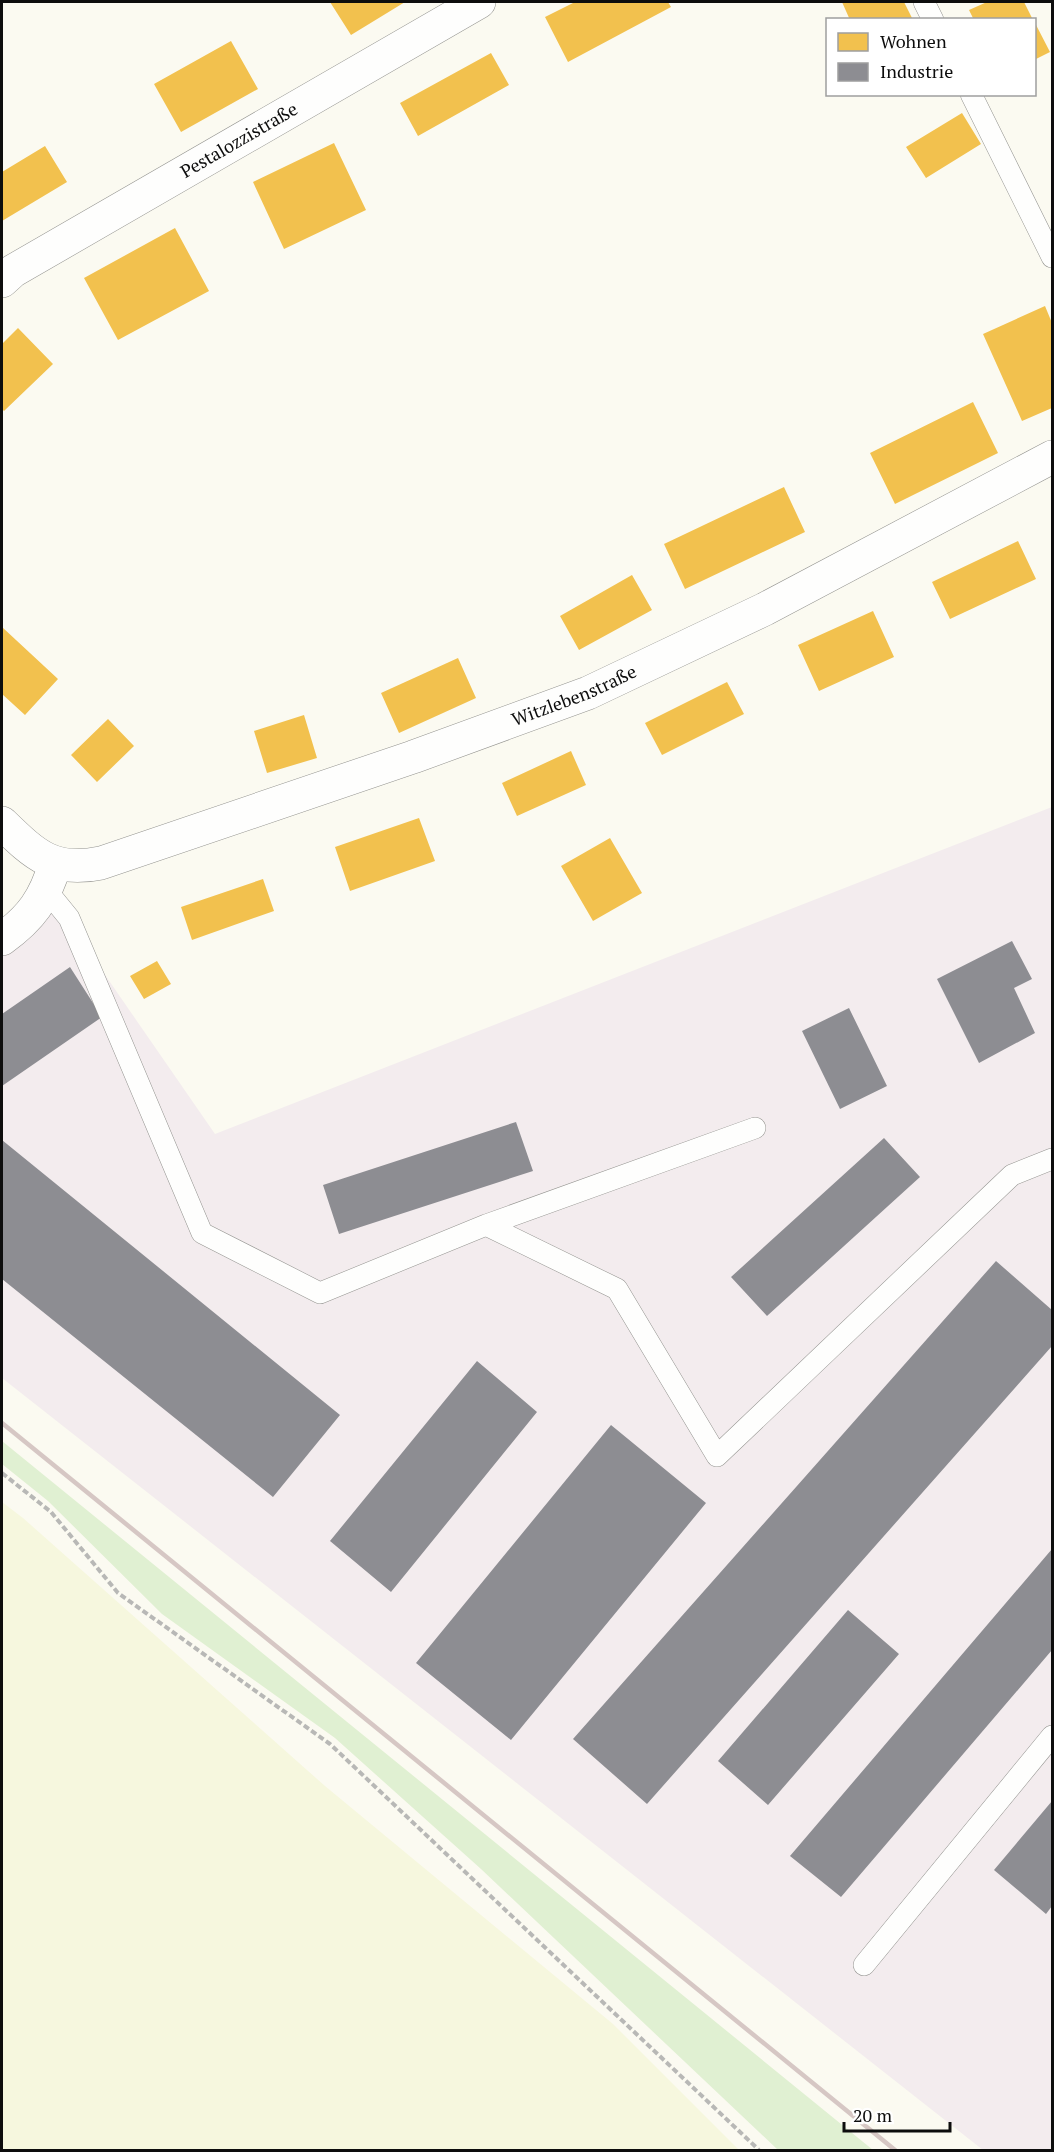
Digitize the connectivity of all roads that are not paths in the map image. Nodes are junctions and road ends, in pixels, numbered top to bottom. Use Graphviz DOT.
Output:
graph roads {
  1 [pos="479,2"];
  2 [pos="924,2"];
  3 [pos="932,18"];
  4 [pos="972,96"];
  5 [pos="1053,257"];
  6 [pos="2,281"];
  7 [pos="1045,467"];
  8 [pos="2,824"];
  9 [pos="57,874"];
  10 [pos="2,939"];
  11 [pos="756,1128"];
  12 [pos="1053,1159"];
  13 [pos="486,1225"];
  14 [pos="1053,1736"];
  15 [pos="864,1965"];
  1 -- 6 [label="street, Pestalozzistraße"];
  2 -- 3 [label="lane"];
  4 -- 5 [label="lane"];
  7 -- 9 [label="street, Witzlebenstraße"];
  8 -- 9 [label="street"];
  9 -- 10 [label="street"];
  9 -- 13 [label="lane"];
  11 -- 13 [label="lane"];
  12 -- 13 [label="lane"];
  14 -- 15 [label="lane"];
}
